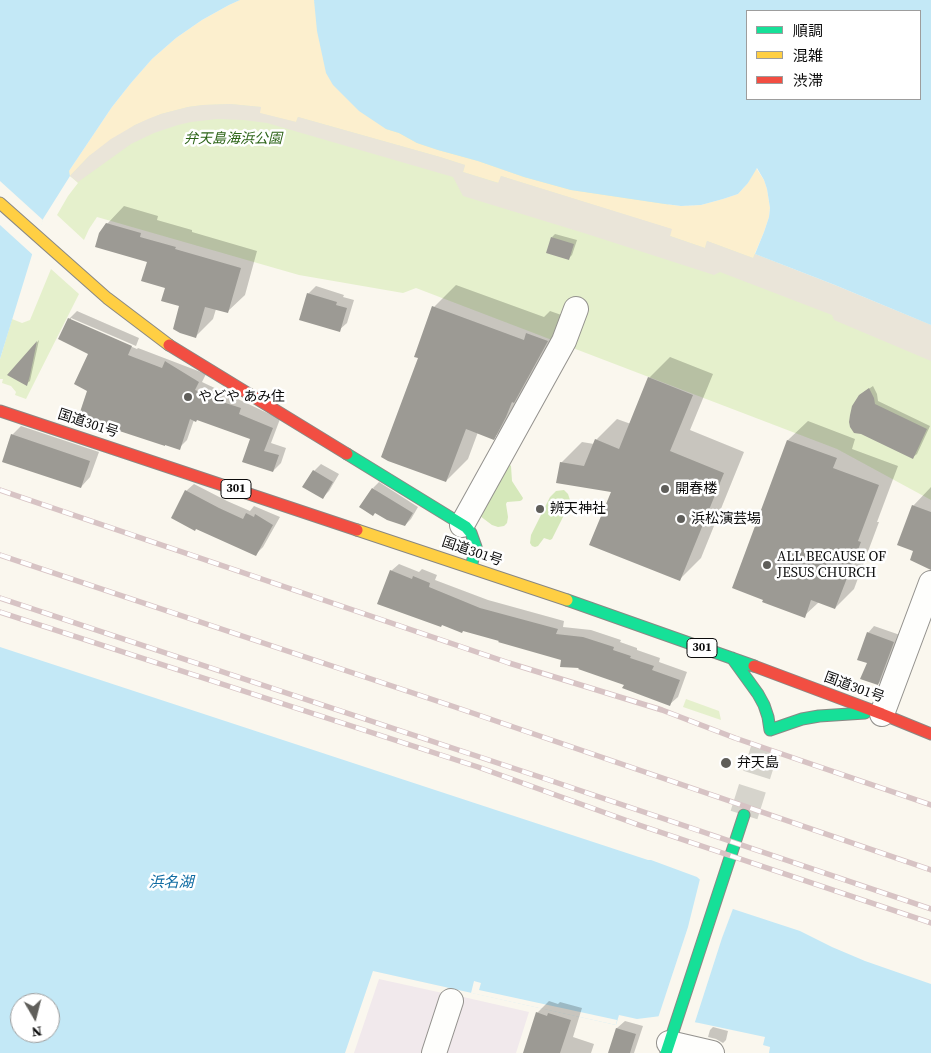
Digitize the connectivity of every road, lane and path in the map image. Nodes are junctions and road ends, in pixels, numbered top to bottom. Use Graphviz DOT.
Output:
graph roads {
  1 [pos="0,203"];
  2 [pos="576,309"];
  3 [pos="0,410"];
  4 [pos="462,525"];
  5 [pos="471,568"];
  6 [pos="931,583"];
  7 [pos="732,658"];
  8 [pos="882,714"];
  9 [pos="770,730"];
  10 [pos="931,734"];
  11 [pos="766,742"];
  12 [pos="744,815"];
  13 [pos="451,1001"];
  14 [pos="670,1041"];
  15 [pos="434,1053"];
  16 [pos="712,1053"];
  1 -- 4 [label="main road"];
  2 -- 4 [label="street"];
  3 -- 5 [label="main road, 国道301号 / 301"];
  4 -- 5 [label="main road"];
  5 -- 7 [label="main road, 国道301号 / 301"];
  6 -- 8 [label="street"];
  7 -- 8 [label="main road, 国道301号 / 301"];
  7 -- 9 [label="main road"];
  8 -- 9 [label="main road"];
  8 -- 10 [label="main road, 国道301号 / 301"];
  9 -- 11 [label="main road"];
  12 -- 14 [label="main road"];
  13 -- 15 [label="street"];
  14 -- 16 [label="street"];
}
